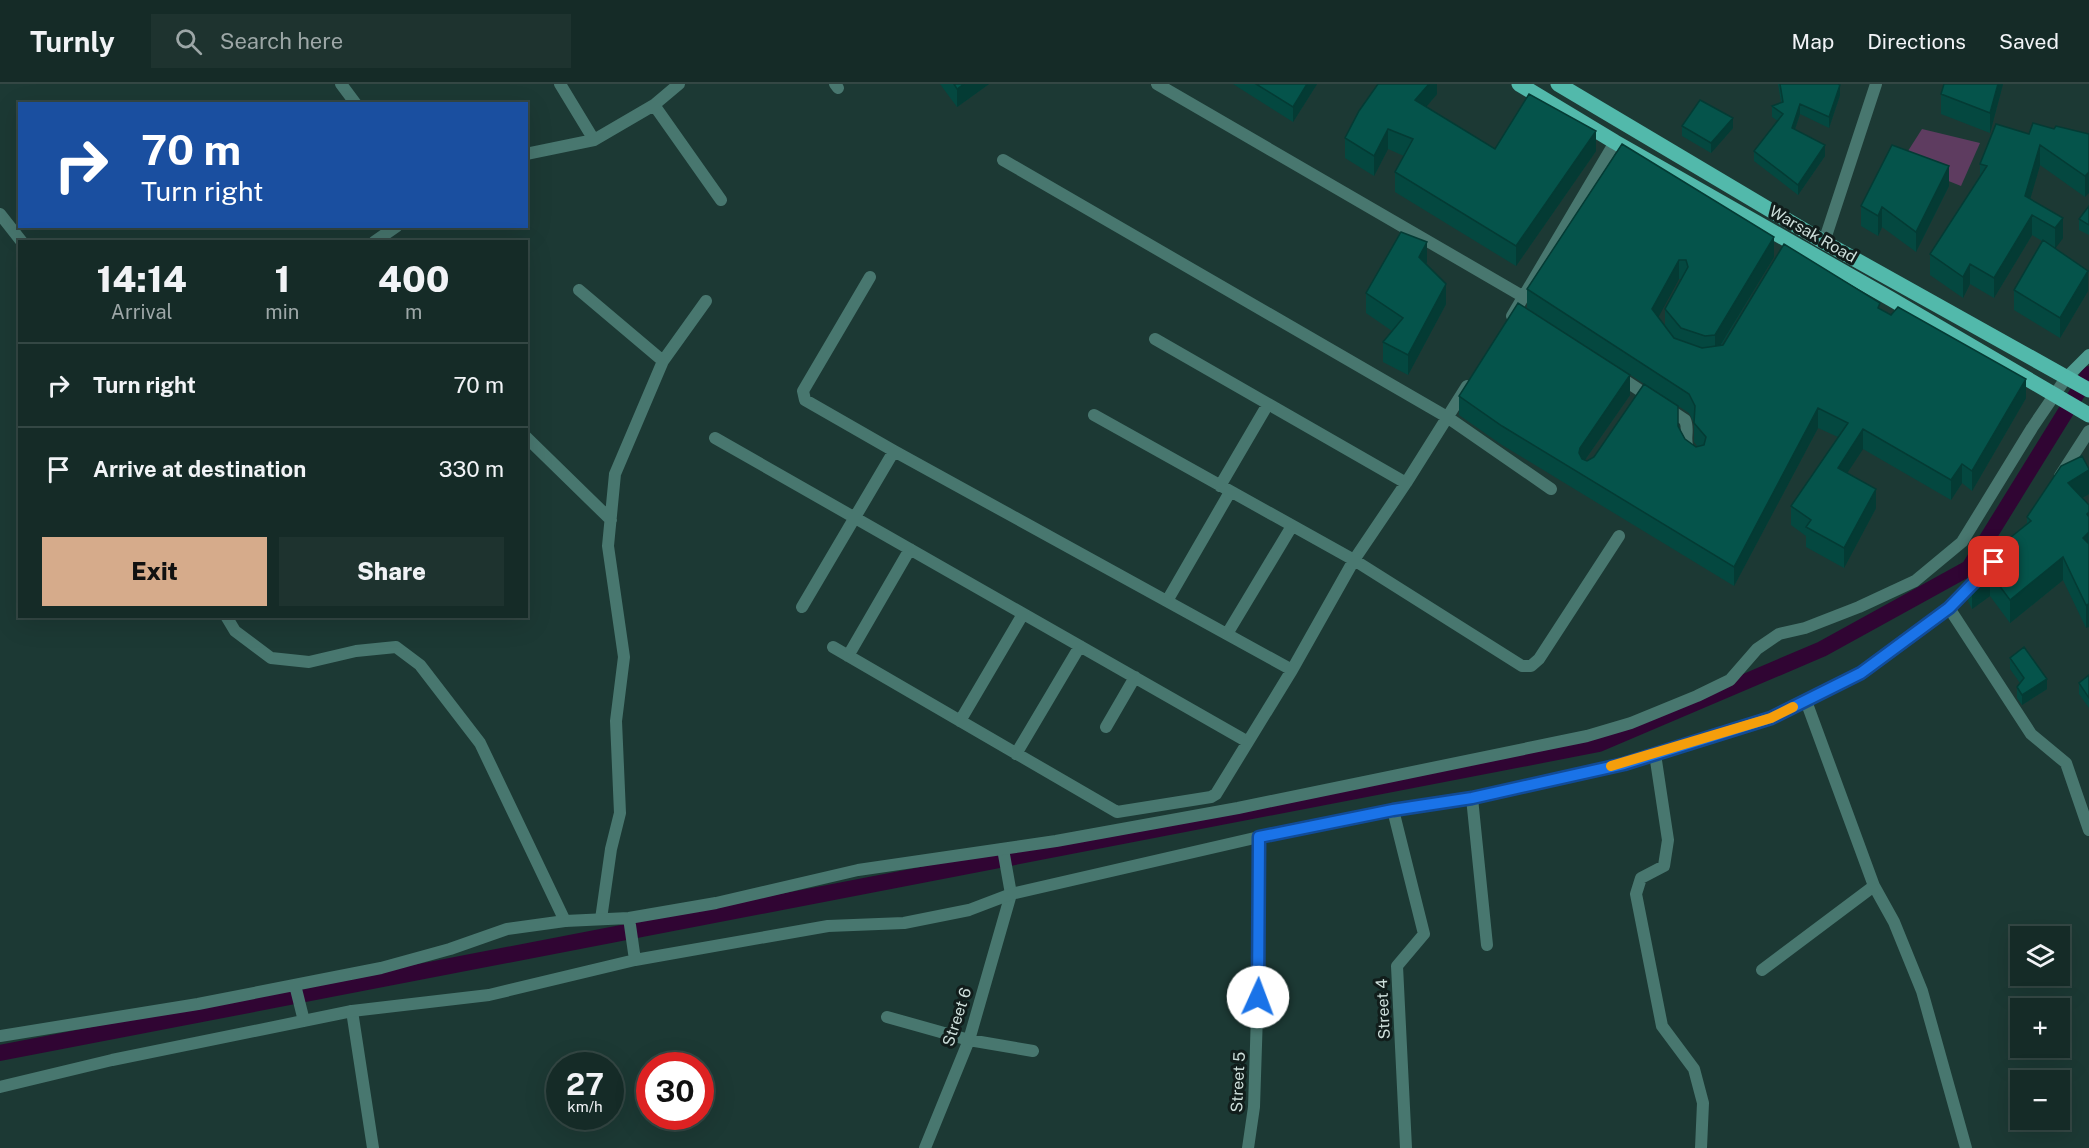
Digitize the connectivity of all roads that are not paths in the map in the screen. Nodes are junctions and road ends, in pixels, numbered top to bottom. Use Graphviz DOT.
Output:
graph roads {
  1 [pos="341,84"];
  2 [pos="560,84"];
  3 [pos="679,84"];
  4 [pos="1157,84"];
  5 [pos="1519,84"];
  6 [pos="1558,84"];
  7 [pos="1876,84"];
  8 [pos="354,102"];
  9 [pos="654,105"];
  10 [pos="1626,124"];
  11 [pos="594,140"];
  12 [pos="1615,142"];
  13 [pos="528,154"];
  14 [pos="1003,160"];
  15 [pos="721,200"];
  16 [pos="0,214"];
  17 [pos="394,228"];
  18 [pos="20,240"];
  19 [pos="377,240"];
  20 [pos="1824,242"];
  21 [pos="1817,258"];
  22 [pos="870,277"];
  23 [pos="579,290"];
  24 [pos="1524,297"];
  25 [pos="706,301"];
  26 [pos="1503,330"];
  27 [pos="1155,339"];
  28 [pos="2089,355"];
  29 [pos="663,361"];
  30 [pos="1603,367"];
  31 [pos="1472,379"];
  32 [pos="2069,380"];
  33 [pos="2089,390"];
  34 [pos="2058,398"];
  35 [pos="1268,404"];
  36 [pos="1094,415"];
  37 [pos="2089,415"];
  38 [pos="1446,417"];
  39 [pos="2089,432"];
  40 [pos="715,438"];
  41 [pos="528,439"];
  42 [pos="894,452"];
  43 [pos="1698,459"];
  44 [pos="1406,483"];
  45 [pos="1225,489"];
  46 [pos="1551,489"];
  47 [pos="2050,491"];
  48 [pos="855,518"];
  49 [pos="610,520"];
  50 [pos="1292,526"];
  51 [pos="1619,536"];
  52 [pos="910,549"];
  53 [pos="1354,560"];
  54 [pos="1991,565"];
  55 [pos="1167,601"];
  56 [pos="802,607"];
  57 [pos="1949,608"];
  58 [pos="1023,614"];
  59 [pos="227,618"];
  60 [pos="1227,634"];
  61 [pos="1080,646"];
  62 [pos="833,647"];
  63 [pos="848,656"];
  64 [pos="1292,670"];
  65 [pos="1135,677"];
  66 [pos="1806,701"];
  67 [pos="960,721"];
  68 [pos="1106,727"];
  69 [pos="1248,742"];
  70 [pos="1016,754"];
  71 [pos="1654,754"];
  72 [pos="1472,798"];
  73 [pos="1393,810"];
  74 [pos="2089,830"];
  75 [pos="1259,837"];
  76 [pos="1003,850"];
  77 [pos="1874,886"];
  78 [pos="1011,894"];
  79 [pos="629,918"];
  80 [pos="601,919"];
  81 [pos="565,921"];
  82 [pos="1487,945"];
  83 [pos="635,960"];
  84 [pos="1762,970"];
  85 [pos="295,985"];
  86 [pos="352,1011"];
  87 [pos="887,1017"];
  88 [pos="304,1020"];
  89 [pos="0,1036"];
  90 [pos="969,1040"];
  91 [pos="1034,1051"];
  92 [pos="0,1087"];
  93 [pos="373,1148"];
  94 [pos="925,1148"];
  95 [pos="1248,1148"];
  96 [pos="1406,1148"];
  97 [pos="1701,1148"];
  98 [pos="1966,1148"];
  1 -- 8 [label="street"];
  2 -- 11 [label="street"];
  3 -- 9 [label="street"];
  4 -- 24 [label="street"];
  5 -- 12 [label="main road, Warsak Road"];
  6 -- 10 [label="main road, Warsak Road"];
  7 -- 20 [label="street"];
  9 -- 11 [label="street"];
  9 -- 15 [label="street"];
  10 -- 12 [label="main road"];
  10 -- 20 [label="main road, Warsak Road"];
  11 -- 13 [label="street"];
  12 -- 21 [label="main road, Warsak Road"];
  12 -- 24 [label="street"];
  14 -- 38 [label="street"];
  16 -- 18 [label="street"];
  17 -- 19 [label="street"];
  20 -- 21 [label="main road"];
  20 -- 32 [label="main road, Warsak Road"];
  21 -- 34 [label="main road, Warsak Road"];
  22 -- 42 [label="street"];
  23 -- 29 [label="street"];
  24 -- 26 [label="street"];
  25 -- 29 [label="street"];
  27 -- 35 [label="street"];
  28 -- 32 [label="main road"];
  29 -- 49 [label="street"];
  30 -- 43 [label="street"];
  31 -- 38 [label="street"];
  32 -- 33 [label="main road, Warsak Road"];
  32 -- 34 [label="street"];
  34 -- 37 [label="main road, Warsak Road"];
  34 -- 76 [label="street"];
  35 -- 44 [label="street"];
  35 -- 45 [label="street"];
  36 -- 45 [label="street"];
  38 -- 44 [label="street"];
  38 -- 46 [label="street"];
  39 -- 47 [label="street"];
  40 -- 48 [label="street"];
  41 -- 49 [label="street"];
  42 -- 48 [label="street"];
  42 -- 55 [label="street"];
  44 -- 53 [label="street"];
  45 -- 50 [label="street"];
  45 -- 55 [label="street"];
  48 -- 52 [label="street"];
  48 -- 56 [label="street"];
  49 -- 80 [label="street"];
  50 -- 53 [label="street"];
  50 -- 60 [label="street"];
  51 -- 53 [label="street"];
  52 -- 58 [label="street"];
  52 -- 63 [label="street"];
  53 -- 64 [label="street"];
  54 -- 57 [label="street"];
  55 -- 60 [label="street"];
  57 -- 66 [label="street"];
  57 -- 74 [label="street"];
  58 -- 61 [label="street"];
  58 -- 67 [label="street"];
  59 -- 81 [label="street"];
  60 -- 64 [label="street"];
  61 -- 65 [label="street"];
  61 -- 70 [label="street"];
  62 -- 63 [label="street"];
  63 -- 67 [label="street"];
  64 -- 69 [label="street"];
  65 -- 68 [label="street"];
  65 -- 69 [label="street"];
  66 -- 71 [label="street"];
  66 -- 77 [label="street"];
  67 -- 70 [label="street"];
  69 -- 70 [label="street"];
  71 -- 72 [label="street"];
  71 -- 97 [label="street"];
  72 -- 73 [label="street"];
  72 -- 82 [label="street"];
  73 -- 75 [label="street"];
  73 -- 96 [label="street, Street 4"];
  75 -- 78 [label="street"];
  75 -- 95 [label="street, Street 5"];
  76 -- 78 [label="street"];
  76 -- 79 [label="street"];
  77 -- 84 [label="street"];
  77 -- 98 [label="street"];
  78 -- 83 [label="street"];
  78 -- 90 [label="street, Street 6"];
  79 -- 80 [label="street"];
  79 -- 83 [label="street"];
  80 -- 81 [label="street"];
  81 -- 85 [label="street"];
  83 -- 86 [label="street"];
  85 -- 88 [label="street"];
  85 -- 89 [label="street"];
  86 -- 88 [label="street"];
  86 -- 93 [label="street"];
  87 -- 90 [label="street"];
  88 -- 92 [label="street"];
  90 -- 91 [label="street"];
  90 -- 94 [label="street, Street 6"];
}
